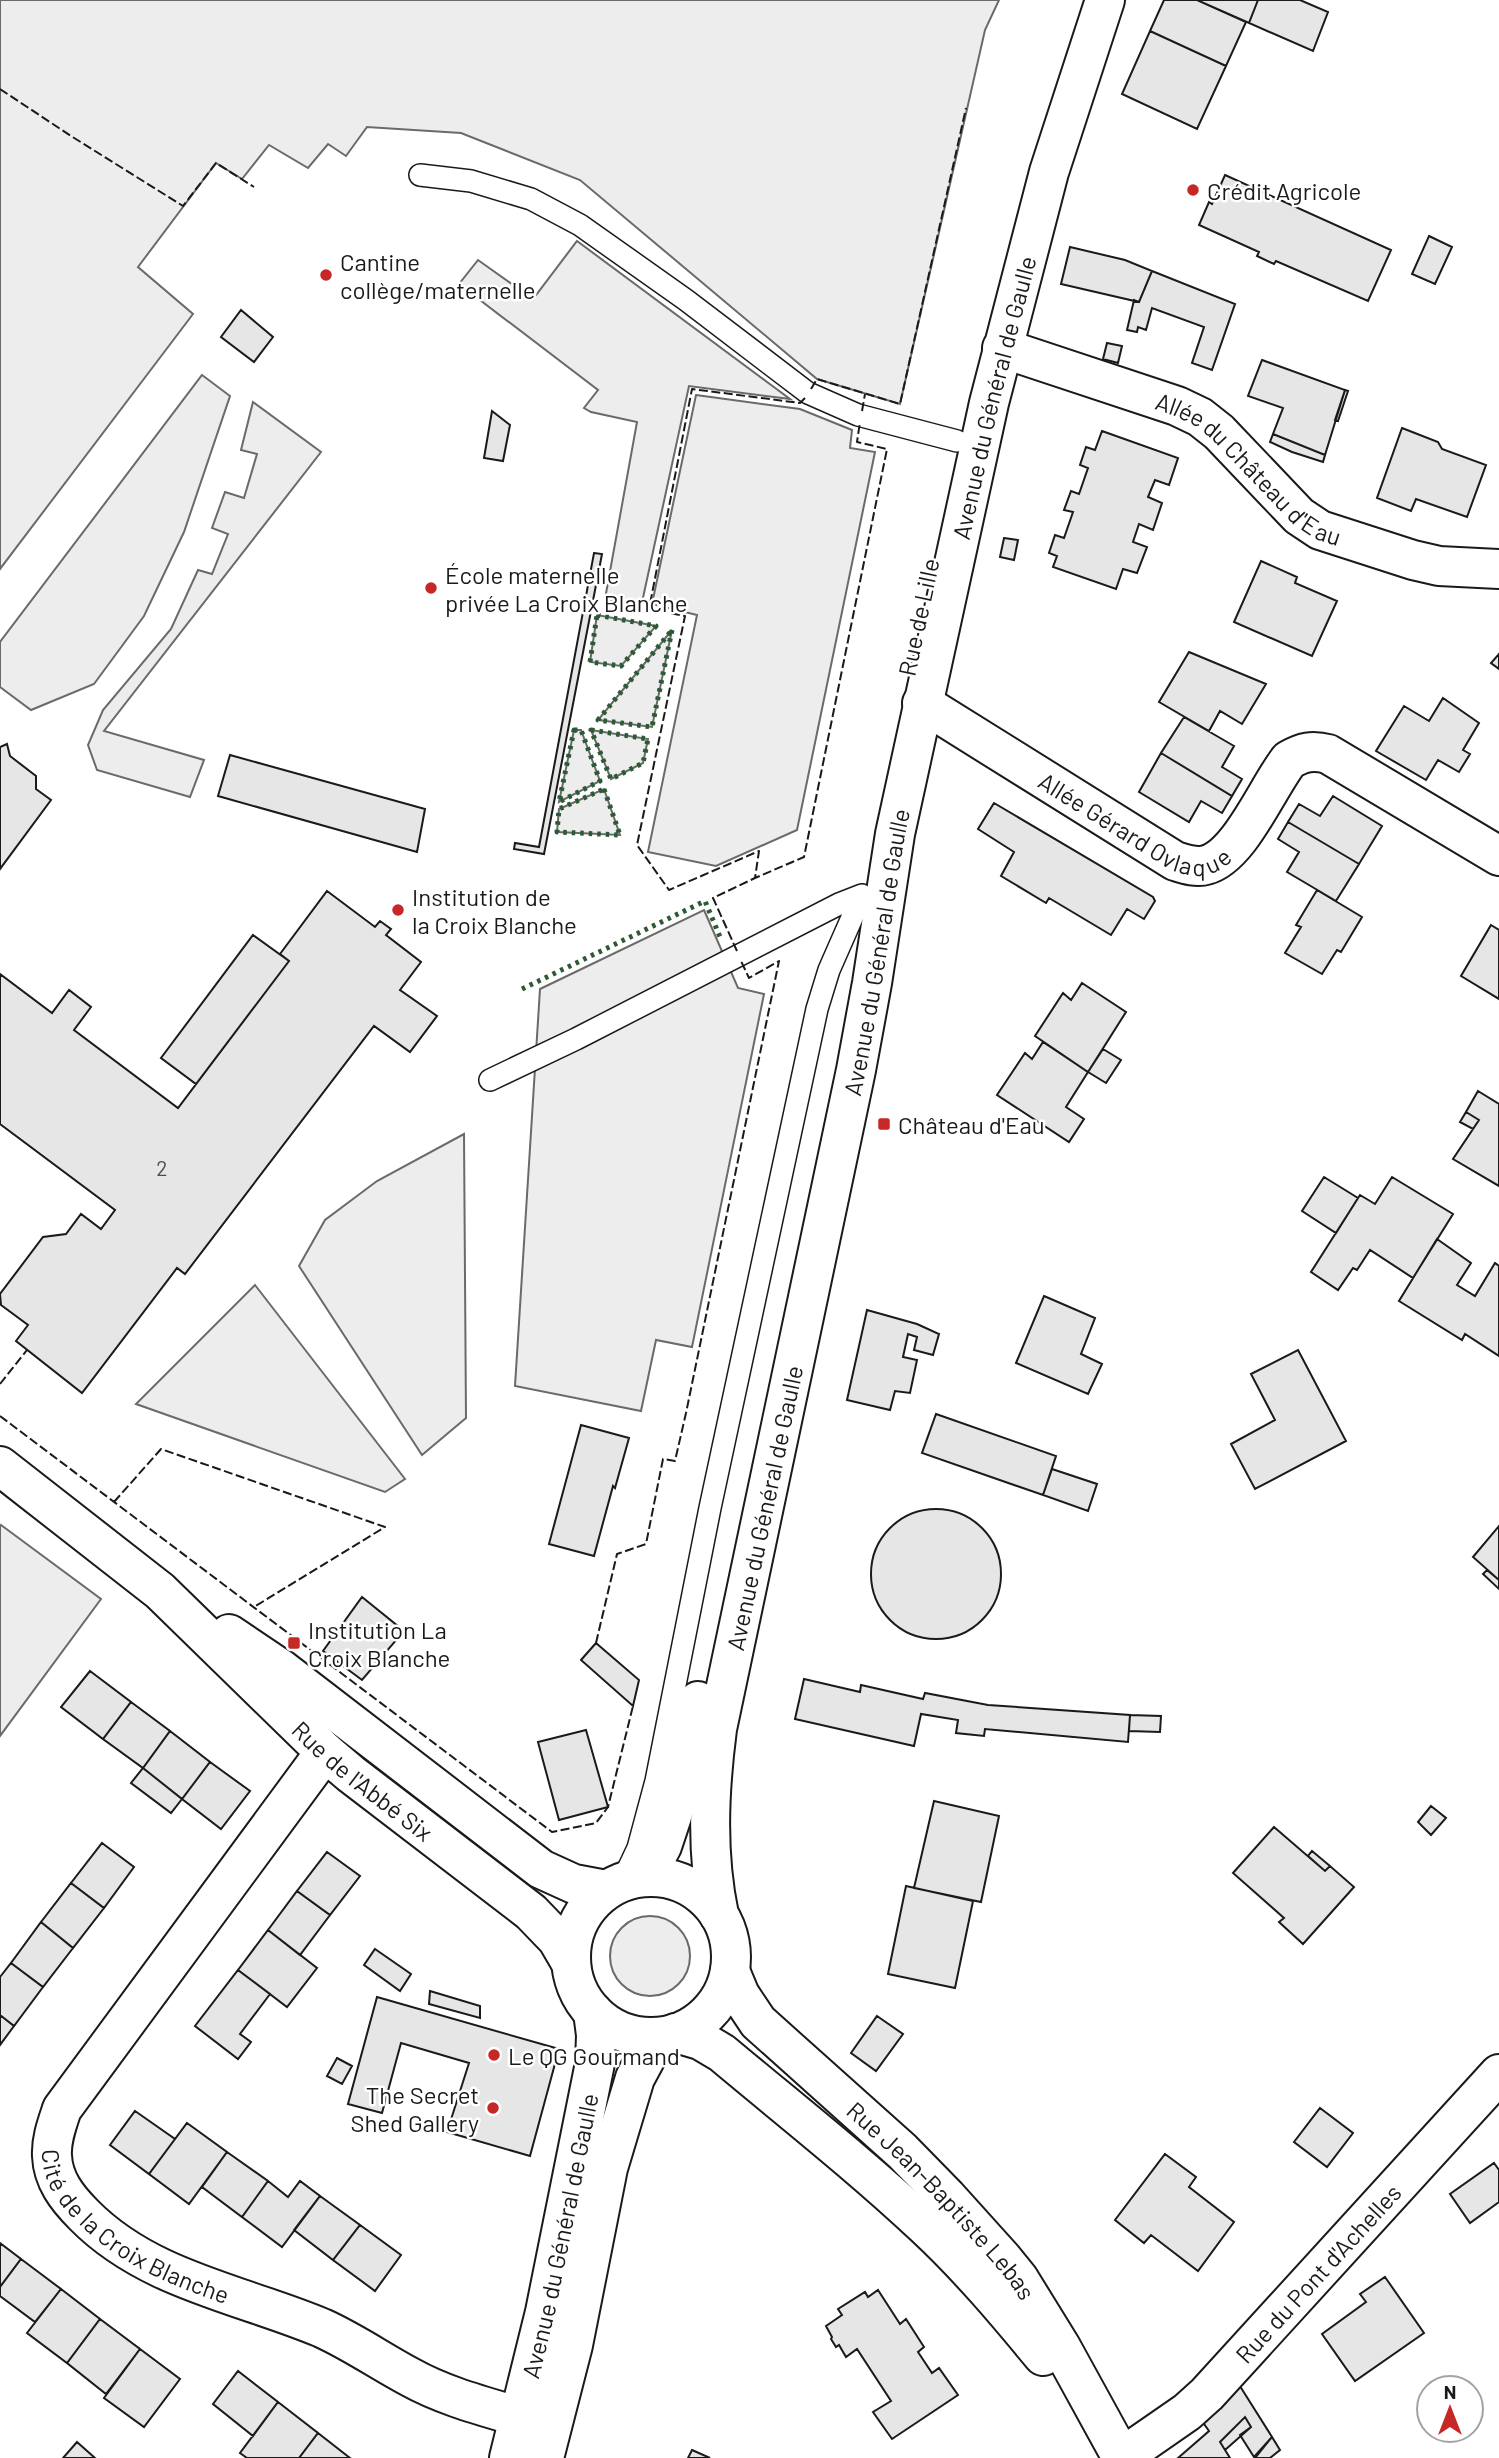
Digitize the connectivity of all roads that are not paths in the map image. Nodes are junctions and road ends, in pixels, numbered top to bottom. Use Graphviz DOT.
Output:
graph roads {
  1 [pos="1080,0"];
  2 [pos="1105,0"];
  3 [pos="420,175"];
  4 [pos="1002,348"];
  5 [pos="957,441"];
  6 [pos="1499,569"];
  7 [pos="922,703"];
  8 [pos="1499,856"];
  9 [pos="862,894"];
  10 [pos="845,996"];
  11 [pos="490,1080"];
  12 [pos="0,1466"];
  13 [pos="160,1591"];
  14 [pos="326,1752"];
  15 [pos="624,1883"];
  16 [pos="719,1915"];
  17 [pos="571,1963"];
  18 [pos="730,1971"];
  19 [pos="593,2012"];
  20 [pos="667,2035"];
  21 [pos="1499,2074"];
  22 [pos="520,2417"];
  23 [pos="509,2458"];
  24 [pos="544,2458"];
  25 [pos="1122,2458"];
  1 -- 5 [label="main road, Rue de Lille"];
  2 -- 4 [label="main road, Avenue du Général de Gaulle"];
  3 -- 5 [label="lane"];
  4 -- 6 [label="main road, Allée du Château d'Eau"];
  4 -- 7 [label="main road, Avenue du Général de Gaulle"];
  5 -- 9 [label="main road, Rue de Lille"];
  7 -- 8 [label="main road, Allée Gérard Ovlaque"];
  7 -- 16 [label="main road, Avenue du Général de Gaulle"];
  9 -- 10 [label="main road, Rue de Lille"];
  9 -- 11 [label="lane"];
  9 -- 15 [label="lane"];
  10 -- 15 [label="main road, Avenue du Général de Gaulle"];
  12 -- 13 [label="main road, Rue de l'Abbé Six"];
  13 -- 14 [label="main road, Rue de l'Abbé Six"];
  13 -- 15 [label="main road, Rue de l'Abbé Six"];
  14 -- 17 [label="main road, Rue de l'Abbé Six"];
  14 -- 22 [label="main road, Cité de la Croix Blanche"];
  15 -- 16 [label="main road"];
  15 -- 17 [label="main road"];
  16 -- 18 [label="main road"];
  17 -- 19 [label="main road"];
  18 -- 20 [label="main road"];
  18 -- 25 [label="main road, Rue Jean-Baptiste Lebas"];
  19 -- 20 [label="main road"];
  19 -- 22 [label="main road, Avenue du Général de Gaulle"];
  20 -- 24 [label="main road, Avenue du Général de Gaulle"];
  20 -- 25 [label="main road, Rue Jean-Baptiste Lebas"];
  21 -- 25 [label="main road, Rue du Pont d'Achelles"];
  22 -- 23 [label="main road, Avenue du Général de Gaulle"];
}
